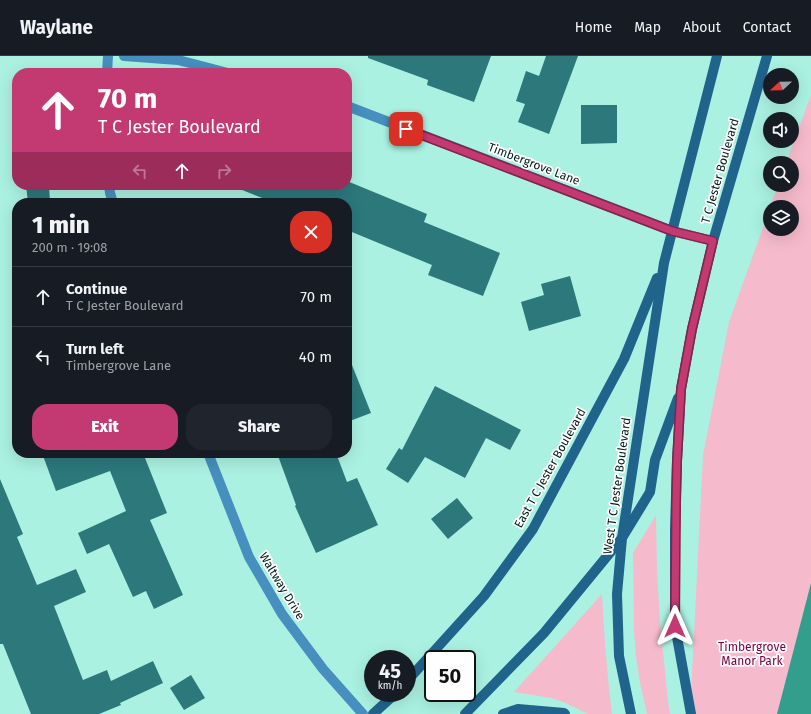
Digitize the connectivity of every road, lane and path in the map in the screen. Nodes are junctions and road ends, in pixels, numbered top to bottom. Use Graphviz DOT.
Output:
graph roads {
  1 [pos="108,56"];
  2 [pos="124,56"];
  3 [pos="717,56"];
  4 [pos="767,56"];
  5 [pos="107,68"];
  6 [pos="209,68"];
  7 [pos="352,108"];
  8 [pos="672,231"];
  9 [pos="713,241"];
  10 [pos="664,263"];
  11 [pos="681,389"];
  12 [pos="210,458"];
  13 [pos="622,538"];
  14 [pos="416,671"];
  15 [pos="386,702"];
  16 [pos="363,714"];
  17 [pos="373,714"];
  18 [pos="465,714"];
  19 [pos="503,714"];
  20 [pos="565,714"];
  21 [pos="631,714"];
  22 [pos="691,714"];
  1 -- 5 [label="street"];
  2 -- 6 [label="street"];
  3 -- 8 [label="main road"];
  4 -- 9 [label="main road, T C Jester Boulevard"];
  7 -- 8 [label="street, Timbergrove Lane"];
  8 -- 9 [label="street, Timbergrove Lane"];
  8 -- 10 [label="main road"];
  9 -- 11 [label="main road, T C Jester Boulevard"];
  10 -- 13 [label="main road, West T C Jester Boulevard"];
  10 -- 14 [label="main road, East T C Jester Boulevard"];
  11 -- 13 [label="main road"];
  11 -- 22 [label="main road"];
  12 -- 16 [label="street, Waltway Drive"];
  13 -- 18 [label="main road"];
  13 -- 21 [label="main road, West T C Jester Boulevard"];
  15 -- 17 [label="main road"];
  19 -- 20 [label="main road"];
}
